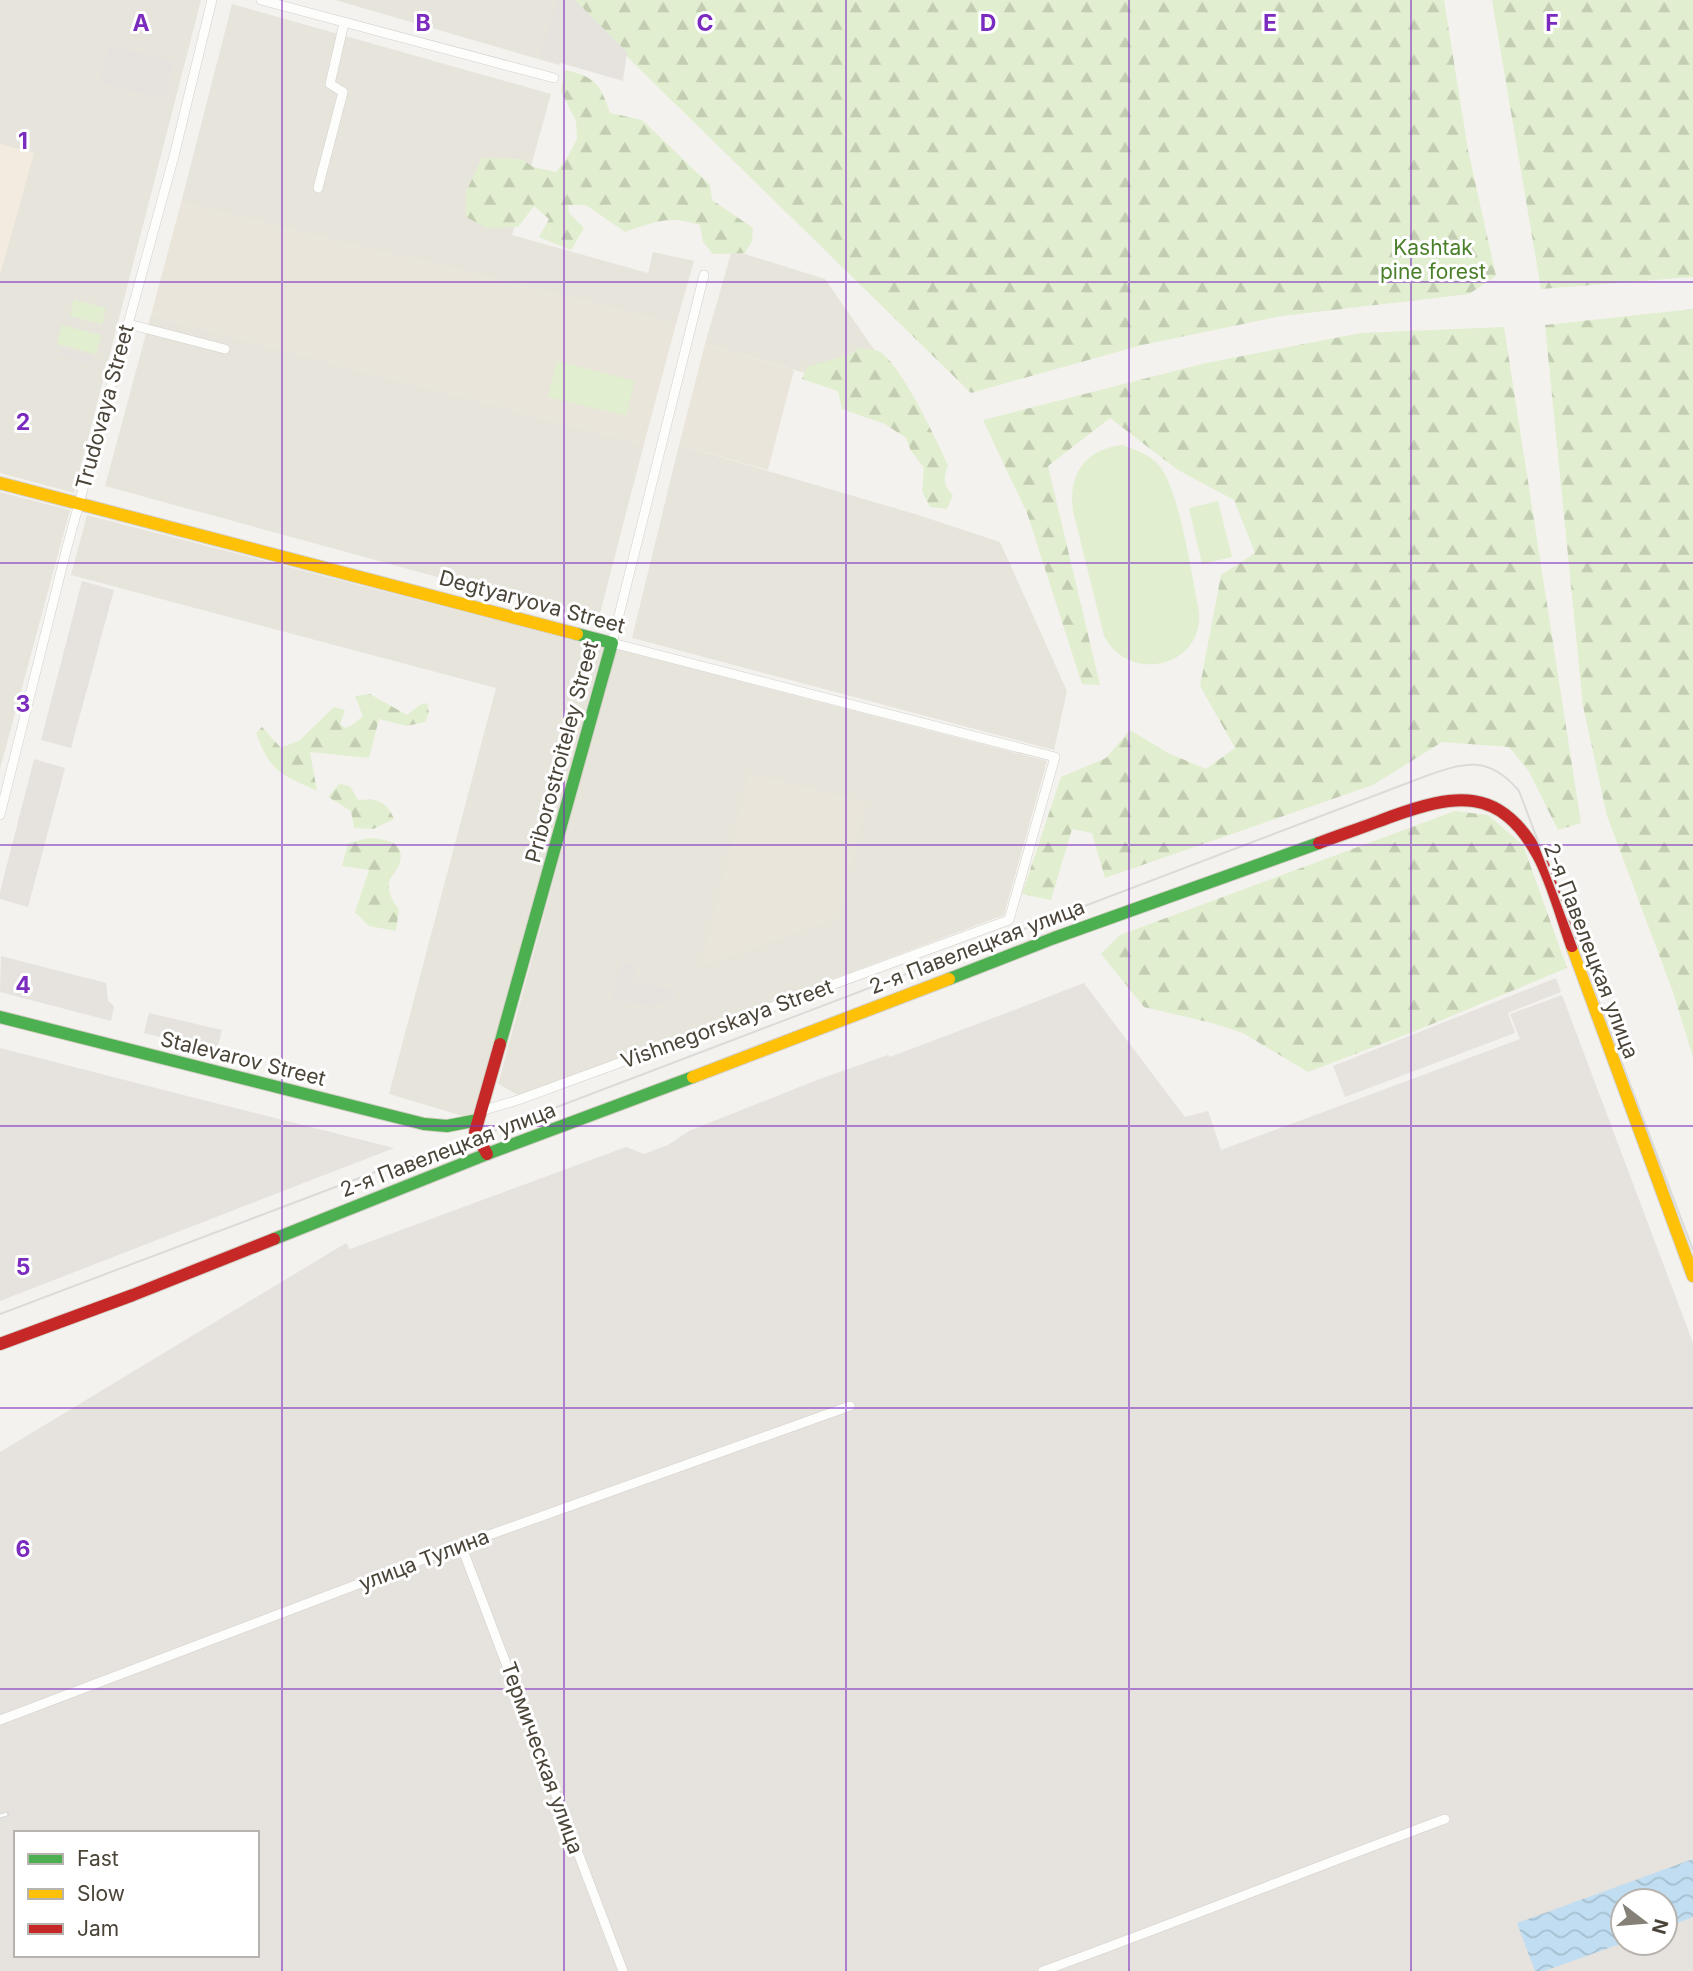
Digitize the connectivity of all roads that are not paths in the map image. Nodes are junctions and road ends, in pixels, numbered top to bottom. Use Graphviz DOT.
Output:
graph roads {
  1 [pos="212,0"];
  2 [pos="261,0"];
  3 [pos="344,23"];
  4 [pos="554,78"];
  5 [pos="318,188"];
  6 [pos="704,275"];
  7 [pos="128,324"];
  8 [pos="225,349"];
  9 [pos="0,483"];
  10 [pos="79,504"];
  11 [pos="612,643"];
  12 [pos="1055,757"];
  13 [pos="0,815"];
  14 [pos="0,1017"];
  15 [pos="480,1115"];
  16 [pos="487,1153"];
  17 [pos="1693,1276"];
  18 [pos="0,1343"];
  19 [pos="850,1405"];
  20 [pos="461,1545"];
  21 [pos="0,1720"];
  22 [pos="1445,1819"];
  23 [pos="623,1971"];
  24 [pos="1043,1971"];
  1 -- 7 [label="street, Trudovaya Street"];
  2 -- 3 [label="street"];
  3 -- 4 [label="street"];
  3 -- 5 [label="street"];
  6 -- 11 [label="street, Priborostroiteley Street"];
  7 -- 8 [label="street"];
  7 -- 10 [label="street, Trudovaya Street"];
  9 -- 10 [label="main road, Degtyaryova Street"];
  10 -- 11 [label="main road, Degtyaryova Street"];
  10 -- 13 [label="street, Trudovaya Street"];
  11 -- 12 [label="street, Degtyaryova Street"];
  11 -- 15 [label="main road, Priborostroiteley Street"];
  12 -- 15 [label="street, Vishnegorskaya Street"];
  14 -- 15 [label="main road, Stalevarov Street"];
  15 -- 16 [label="main road"];
  16 -- 17 [label="main road, 2-я Павелецкая улица"];
  16 -- 18 [label="main road, 2-я Павелецкая улица"];
  19 -- 20 [label="street, улица Тулина"];
  20 -- 21 [label="street, улица Тулина"];
  20 -- 23 [label="street, Термическая улица"];
  22 -- 24 [label="street"];
}
